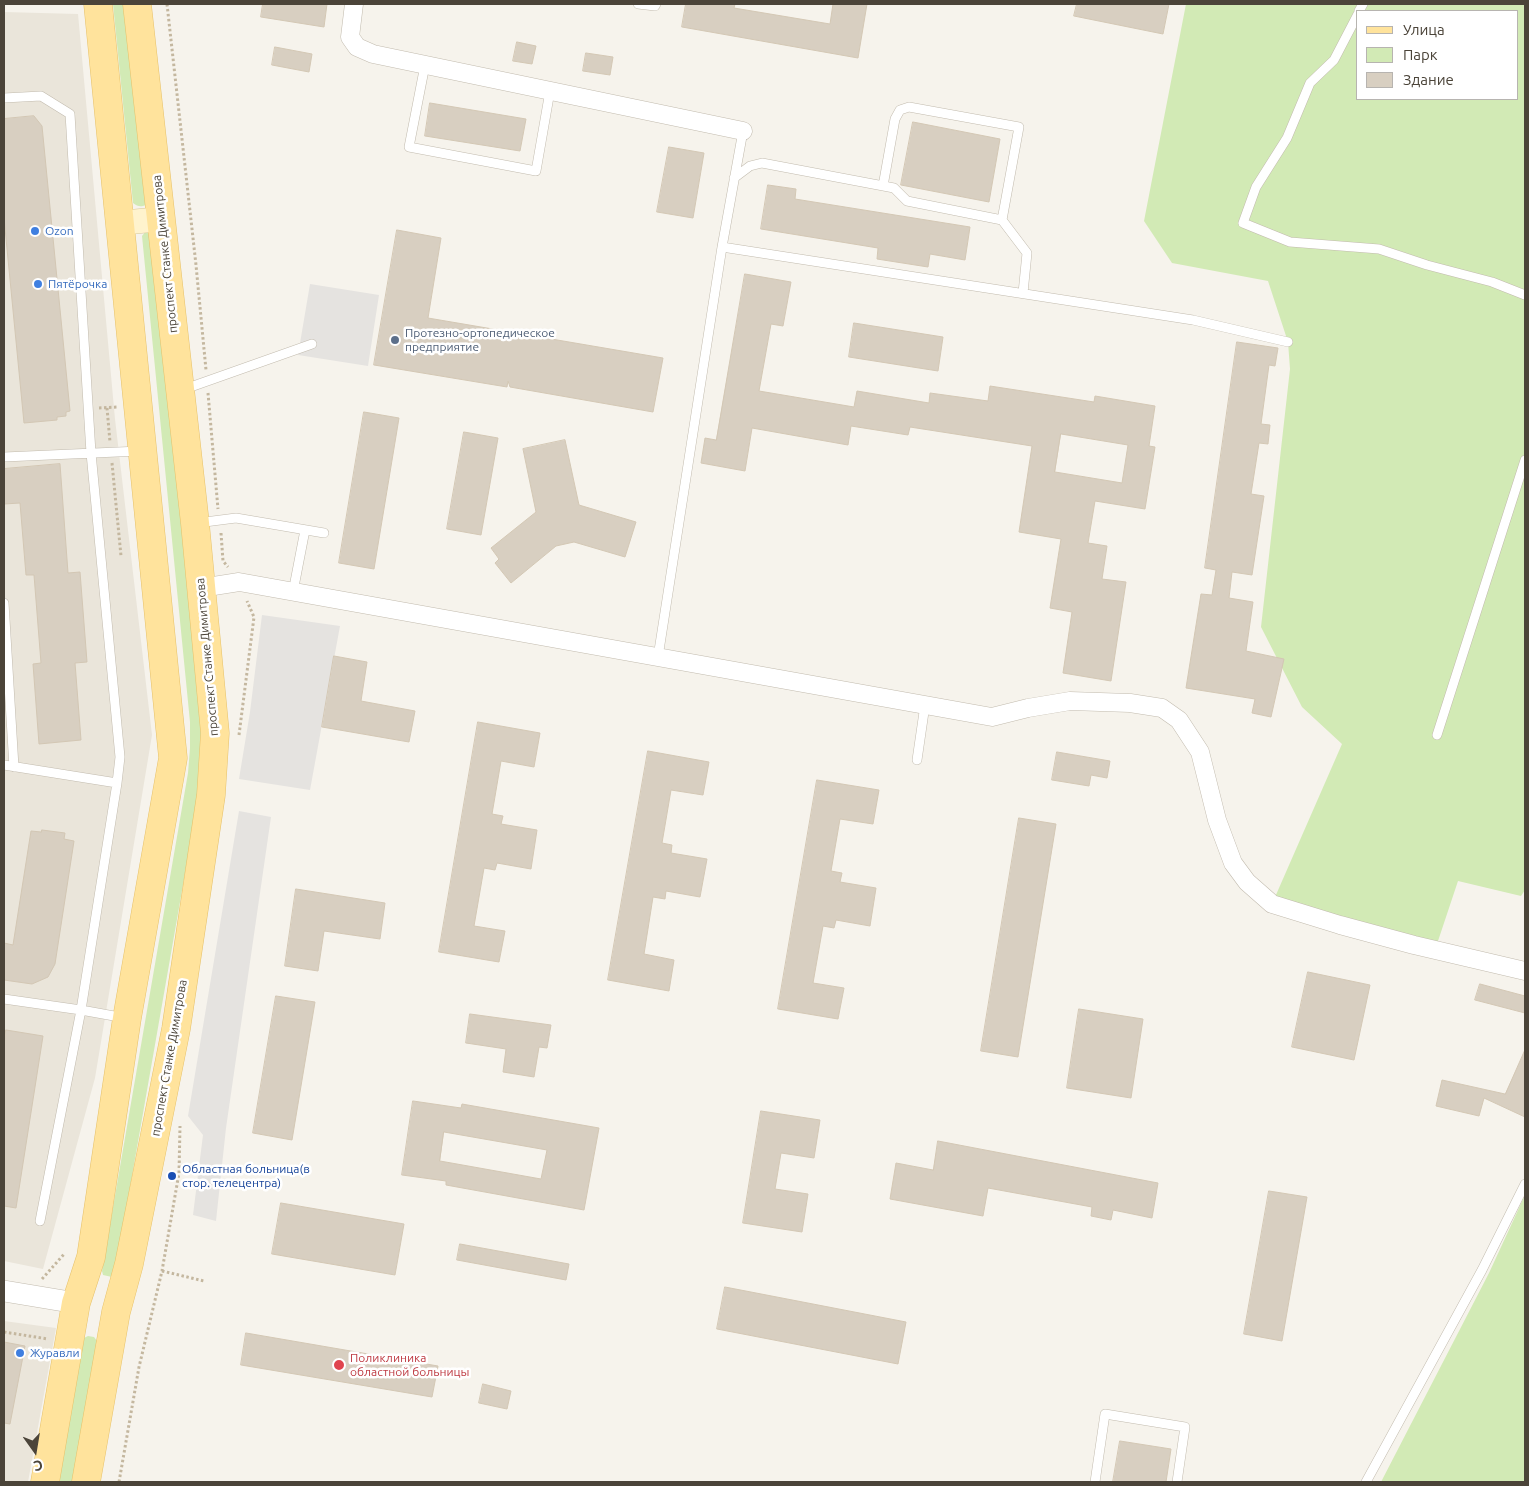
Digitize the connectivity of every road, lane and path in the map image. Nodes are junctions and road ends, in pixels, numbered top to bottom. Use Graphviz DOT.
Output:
graph roads {
  1 [pos="98,4"];
  2 [pos="137,4"];
  3 [pos="354,4"];
  4 [pos="638,4"];
  5 [pos="656,4"];
  6 [pos="1356,16"];
  7 [pos="425,65"];
  8 [pos="550,91"];
  9 [pos="4,98"];
  10 [pos="743,131"];
  11 [pos="734,178"];
  12 [pos="883,186"];
  13 [pos="161,219"];
  14 [pos="1002,220"];
  15 [pos="120,223"];
  16 [pos="722,247"];
  17 [pos="1023,293"];
  18 [pos="1525,295"];
  19 [pos="1288,342"];
  20 [pos="312,344"];
  21 [pos="180,391"];
  22 [pos="107,408"];
  23 [pos="143,451"];
  24 [pos="111,452"];
  25 [pos="91,453"];
  26 [pos="4,457"];
  27 [pos="1525,460"];
  28 [pos="195,523"];
  29 [pos="306,530"];
  30 [pos="324,533"];
  31 [pos="122,556"];
  32 [pos="202,588"];
  33 [pos="293,592"];
  34 [pos="4,603"];
  35 [pos="658,657"];
  36 [pos="925,705"];
  37 [pos="1436,735"];
  38 [pos="917,760"];
  39 [pos="4,765"];
  40 [pos="14,767"];
  41 [pos="117,783"];
  42 [pos="1525,971"];
  43 [pos="4,999"];
  44 [pos="81,1010"];
  45 [pos="127,1018"];
  46 [pos="1525,1184"];
  47 [pos="40,1221"];
  48 [pos="64,1253"];
  49 [pos="162,1271"];
  50 [pos="41,1281"];
  51 [pos="204,1281"];
  52 [pos="4,1290"];
  53 [pos="76,1303"];
  54 [pos="116,1312"];
  55 [pos="4,1332"];
  56 [pos="49,1346"];
  57 [pos="44,1482"];
  58 [pos="86,1482"];
  59 [pos="1095,1482"];
  60 [pos="1177,1482"];
  61 [pos="1366,1482"];
  1 -- 15 [label="main road"];
  2 -- 13 [label="main road, проспект Станке Димитрова"];
  3 -- 7 [label="street"];
  4 -- 5 [label="lane"];
  6 -- 18 [label="lane"];
  7 -- 8 [label="street"];
  7 -- 8 [label="lane"];
  8 -- 10 [label="street"];
  9 -- 25 [label="lane"];
  10 -- 11 [label="lane"];
  11 -- 12 [label="lane"];
  11 -- 16 [label="lane"];
  12 -- 14 [label="lane"];
  12 -- 14 [label="lane"];
  13 -- 15 [label="main road"];
  13 -- 21 [label="main road, проспект Станке Димитрова"];
  14 -- 17 [label="lane"];
  15 -- 23 [label="main road"];
  16 -- 17 [label="lane"];
  16 -- 35 [label="lane"];
  17 -- 19 [label="lane"];
  20 -- 21 [label="lane"];
  21 -- 28 [label="main road, проспект Станке Димитрова"];
  22 -- 24 [label="path"];
  23 -- 24 [label="lane"];
  23 -- 45 [label="main road"];
  24 -- 25 [label="lane"];
  24 -- 31 [label="path"];
  25 -- 26 [label="lane"];
  25 -- 41 [label="lane"];
  27 -- 37 [label="lane"];
  28 -- 29 [label="lane"];
  28 -- 32 [label="main road, проспект Станке Димитрова"];
  29 -- 30 [label="lane"];
  29 -- 33 [label="lane"];
  32 -- 33 [label="street"];
  32 -- 54 [label="main road, проспект Станке Димитрова"];
  33 -- 35 [label="street"];
  34 -- 40 [label="lane"];
  35 -- 36 [label="street"];
  36 -- 38 [label="lane"];
  36 -- 42 [label="street"];
  39 -- 40 [label="lane"];
  40 -- 41 [label="lane"];
  41 -- 44 [label="lane"];
  43 -- 44 [label="lane"];
  44 -- 45 [label="lane"];
  44 -- 47 [label="lane"];
  45 -- 53 [label="main road"];
  46 -- 61 [label="lane"];
  48 -- 50 [label="path"];
  49 -- 51 [label="path"];
  52 -- 53 [label="street"];
  53 -- 54 [label="main road"];
  53 -- 57 [label="main road"];
  54 -- 58 [label="main road, проспект Станке Димитрова"];
  55 -- 56 [label="path"];
  59 -- 60 [label="lane"];
}
